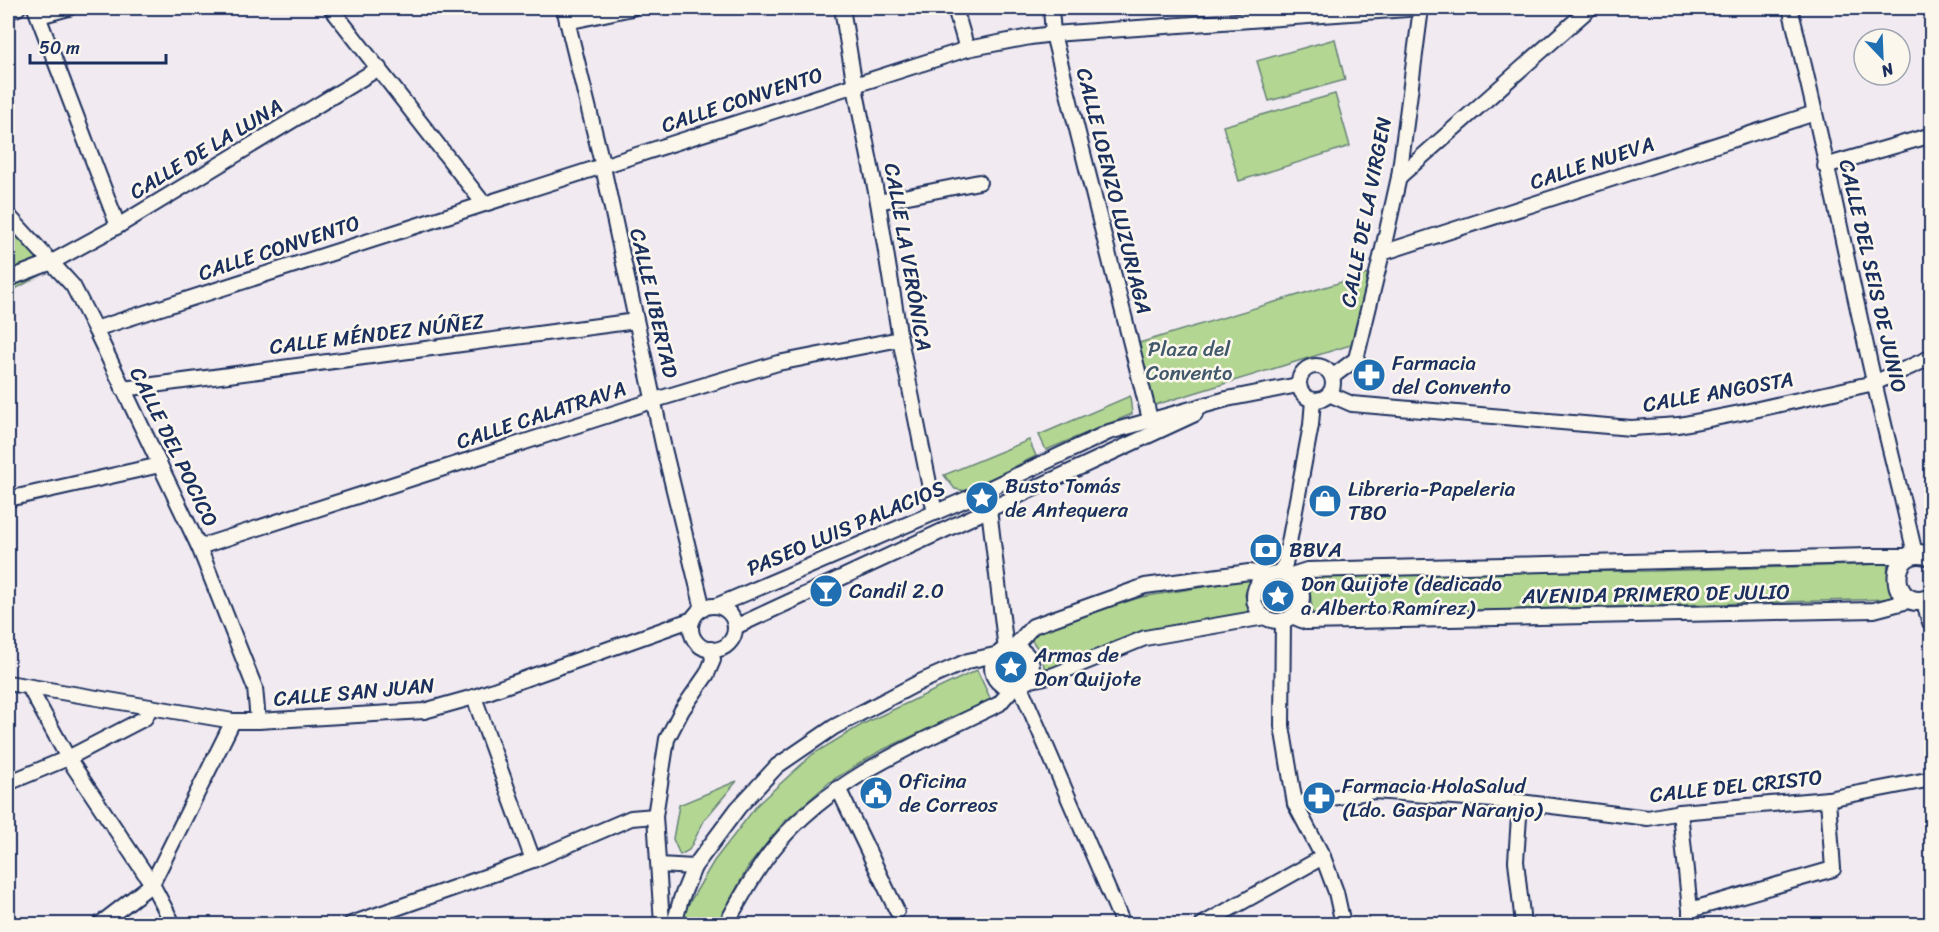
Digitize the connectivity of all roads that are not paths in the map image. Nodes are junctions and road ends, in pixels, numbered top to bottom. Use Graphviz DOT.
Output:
graph roads {
  1 [pos="18,8"];
  2 [pos="69,8"];
  3 [pos="331,8"];
  4 [pos="564,8"];
  5 [pos="632,8"];
  6 [pos="842,8"];
  7 [pos="955,8"];
  8 [pos="1051,8"];
  9 [pos="1421,8"];
  10 [pos="1590,8"];
  11 [pos="1790,8"];
  12 [pos="8,12"];
  13 [pos="37,12"];
  14 [pos="1246,13"];
  15 [pos="567,22"];
  16 [pos="1053,34"];
  17 [pos="967,50"];
  18 [pos="379,68"];
  19 [pos="855,87"];
  20 [pos="1815,113"];
  21 [pos="1932,135"];
  22 [pos="1825,166"];
  23 [pos="603,167"];
  24 [pos="1399,177"];
  25 [pos="979,182"];
  26 [pos="878,202"];
  27 [pos="484,204"];
  28 [pos="8,215"];
  29 [pos="118,226"];
  30 [pos="1382,253"];
  31 [pos="52,262"];
  32 [pos="8,279"];
  33 [pos="636,321"];
  34 [pos="95,329"];
  35 [pos="900,339"];
  36 [pos="1932,357"];
  37 [pos="1332,377"];
  38 [pos="1874,382"];
  39 [pos="1298,385"];
  40 [pos="123,389"];
  41 [pos="1329,394"];
  42 [pos="1227,399"];
  43 [pos="655,400"];
  44 [pos="1313,400"];
  45 [pos="1150,419"];
  46 [pos="160,465"];
  47 [pos="990,488"];
  48 [pos="969,498"];
  49 [pos="8,499"];
  50 [pos="988,510"];
  51 [pos="935,513"];
  52 [pos="199,547"];
  53 [pos="1922,554"];
  54 [pos="1278,575"];
  55 [pos="1923,599"];
  56 [pos="704,611"];
  57 [pos="1265,617"];
  58 [pos="1287,618"];
  59 [pos="1932,622"];
  60 [pos="735,627"];
  61 [pos="711,650"];
  62 [pos="1006,651"];
  63 [pos="8,683"];
  64 [pos="1020,685"];
  65 [pos="29,687"];
  66 [pos="474,698"];
  67 [pos="150,708"];
  68 [pos="233,721"];
  69 [pos="258,721"];
  70 [pos="68,758"];
  71 [pos="1932,779"];
  72 [pos="8,783"];
  73 [pos="838,788"];
  74 [pos="1828,799"];
  75 [pos="1520,802"];
  76 [pos="1294,804"];
  77 [pos="1680,812"];
  78 [pos="655,816"];
  79 [pos="1323,857"];
  80 [pos="533,860"];
  81 [pos="659,865"];
  82 [pos="694,867"];
  83 [pos="153,884"];
  84 [pos="394,910"];
  85 [pos="1690,910"];
  86 [pos="897,911"];
  87 [pos="100,924"];
  88 [pos="173,924"];
  89 [pos="351,924"];
  90 [pos="399,924"];
  91 [pos="662,924"];
  92 [pos="674,924"];
  93 [pos="726,924"];
  94 [pos="1123,924"];
  95 [pos="1203,924"];
  96 [pos="1343,924"];
  97 [pos="1523,924"];
  98 [pos="1689,924"];
  1 -- 12 [label="street"];
  2 -- 13 [label="street"];
  3 -- 18 [label="street"];
  4 -- 15 [label="street, CALLE LIBERTAD"];
  5 -- 15 [label="street"];
  6 -- 19 [label="street, CALLE LA VERÓNICA"];
  7 -- 17 [label="street"];
  8 -- 16 [label="street, CALLE LOENZO LUZURIAGA"];
  9 -- 14 [label="street, CALLE CONVENTO"];
  9 -- 24 [label="street, CALLE DE LA VIRGEN"];
  10 -- 24 [label="street"];
  11 -- 20 [label="street, CALLE DEL SEIS DE JUNIO"];
  13 -- 29 [label="street"];
  14 -- 16 [label="street, CALLE CONVENTO"];
  15 -- 23 [label="street, CALLE LIBERTAD"];
  16 -- 17 [label="street, CALLE CONVENTO"];
  16 -- 45 [label="street, CALLE LOENZO LUZURIAGA"];
  17 -- 19 [label="street, CALLE CONVENTO"];
  18 -- 27 [label="street"];
  18 -- 29 [label="street, CALLE DE LA LUNA"];
  19 -- 23 [label="street, CALLE CONVENTO"];
  19 -- 26 [label="street, CALLE LA VERÓNICA"];
  20 -- 22 [label="street, CALLE DEL SEIS DE JUNIO"];
  20 -- 30 [label="street, CALLE NUEVA"];
  21 -- 22 [label="street"];
  22 -- 38 [label="street, CALLE DEL SEIS DE JUNIO"];
  23 -- 27 [label="street, CALLE CONVENTO"];
  23 -- 33 [label="street, CALLE LIBERTAD"];
  24 -- 30 [label="street, CALLE DE LA VIRGEN"];
  25 -- 26 [label="street"];
  26 -- 35 [label="street, CALLE LA VERÓNICA"];
  27 -- 34 [label="street, CALLE CONVENTO"];
  28 -- 31 [label="street, CALLE DEL POCICO"];
  29 -- 31 [label="street, CALLE DE LA LUNA"];
  30 -- 37 [label="street, CALLE DE LA VIRGEN"];
  31 -- 32 [label="street, CALLE DE LA LUNA"];
  31 -- 34 [label="street, CALLE DEL POCICO"];
  33 -- 40 [label="street, CALLE MÉNDEZ NÚÑEZ"];
  33 -- 43 [label="street, CALLE LIBERTAD"];
  34 -- 40 [label="street, CALLE DEL POCICO"];
  35 -- 43 [label="street, CALLE CALATRAVA"];
  35 -- 51 [label="street, CALLE LA VERÓNICA"];
  36 -- 38 [label="street, CALLE ANGOSTA"];
  37 -- 39 [label="street"];
  37 -- 41 [label="street"];
  38 -- 41 [label="street, CALLE ANGOSTA"];
  38 -- 53 [label="street, CALLE DEL SEIS DE JUNIO"];
  39 -- 42 [label="street, PASEO LUIS PALACIOS"];
  39 -- 44 [label="street"];
  40 -- 46 [label="street, CALLE DEL POCICO"];
  41 -- 44 [label="street"];
  42 -- 45 [label="street, PASEO LUIS PALACIOS"];
  42 -- 50 [label="street, PASEO LUIS PALACIOS"];
  43 -- 52 [label="street, CALLE CALATRAVA"];
  43 -- 56 [label="street, CALLE LIBERTAD"];
  44 -- 54 [label="street"];
  45 -- 47 [label="street, PASEO LUIS PALACIOS"];
  46 -- 49 [label="street"];
  46 -- 52 [label="street, CALLE DEL POCICO"];
  47 -- 48 [label="street, PASEO LUIS PALACIOS"];
  47 -- 50 [label="street"];
  48 -- 50 [label="street"];
  48 -- 51 [label="street, PASEO LUIS PALACIOS"];
  50 -- 60 [label="street, PASEO LUIS PALACIOS"];
  50 -- 62 [label="street"];
  51 -- 56 [label="street, PASEO LUIS PALACIOS"];
  52 -- 69 [label="street, CALLE DEL POCICO"];
  53 -- 54 [label="street, AVENIDA PRIMERO DE JULIO"];
  53 -- 55 [label="street"];
  54 -- 57 [label="street"];
  54 -- 58 [label="street"];
  54 -- 62 [label="street, AVENIDA PRIMERO DE JULIO"];
  55 -- 58 [label="street, AVENIDA PRIMERO DE JULIO"];
  55 -- 59 [label="street"];
  56 -- 60 [label="street"];
  56 -- 61 [label="street"];
  56 -- 66 [label="street, CALLE SAN JUAN"];
  57 -- 58 [label="street"];
  57 -- 64 [label="street"];
  58 -- 76 [label="street"];
  60 -- 61 [label="street"];
  61 -- 78 [label="street"];
  62 -- 64 [label="street"];
  62 -- 64 [label="street"];
  62 -- 82 [label="street"];
  63 -- 65 [label="street, CALLE SAN JUAN"];
  64 -- 73 [label="street"];
  64 -- 94 [label="street"];
  65 -- 67 [label="street, CALLE SAN JUAN"];
  65 -- 70 [label="street"];
  66 -- 69 [label="street, CALLE SAN JUAN"];
  66 -- 80 [label="street"];
  67 -- 68 [label="street, CALLE SAN JUAN"];
  67 -- 70 [label="street"];
  68 -- 69 [label="street, CALLE SAN JUAN"];
  68 -- 83 [label="street"];
  70 -- 72 [label="street"];
  70 -- 83 [label="street"];
  71 -- 74 [label="street, CALLE DEL CRISTO"];
  73 -- 86 [label="street"];
  73 -- 93 [label="street"];
  74 -- 77 [label="street, CALLE DEL CRISTO"];
  74 -- 85 [label="street"];
  75 -- 76 [label="street, CALLE DEL CRISTO"];
  75 -- 77 [label="street, CALLE DEL CRISTO"];
  75 -- 97 [label="street"];
  76 -- 79 [label="street"];
  77 -- 85 [label="street"];
  78 -- 80 [label="street"];
  78 -- 81 [label="street"];
  79 -- 95 [label="street"];
  79 -- 96 [label="street"];
  80 -- 84 [label="street"];
  81 -- 82 [label="street"];
  81 -- 91 [label="street"];
  82 -- 92 [label="street"];
  83 -- 87 [label="street"];
  83 -- 88 [label="street"];
  84 -- 89 [label="street"];
  84 -- 90 [label="street"];
  85 -- 98 [label="street"];
}
